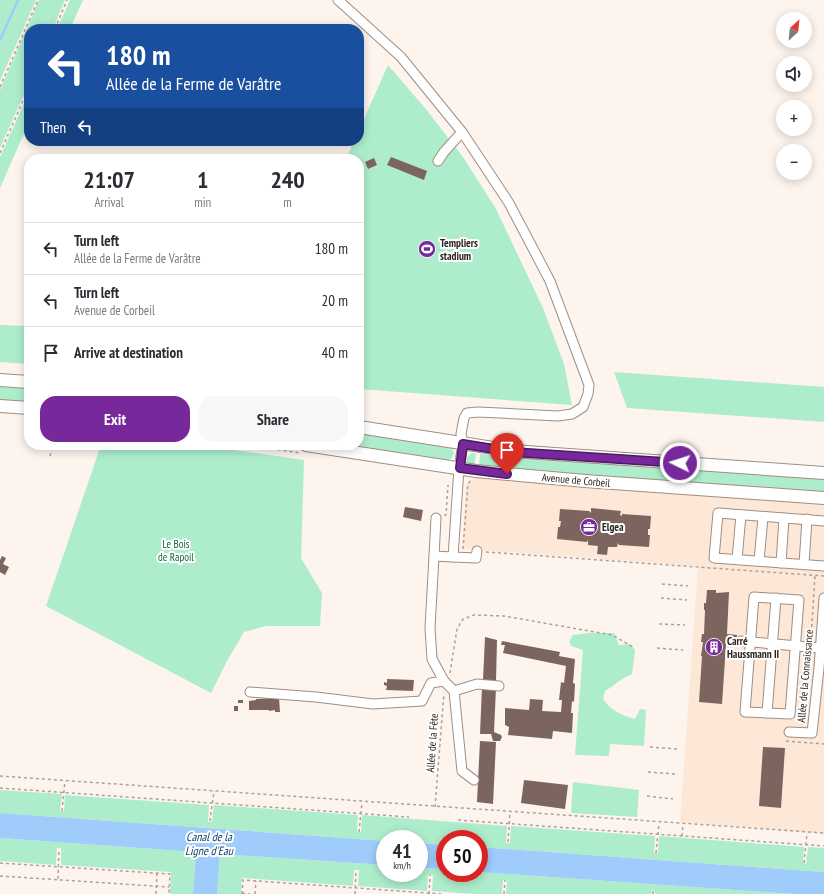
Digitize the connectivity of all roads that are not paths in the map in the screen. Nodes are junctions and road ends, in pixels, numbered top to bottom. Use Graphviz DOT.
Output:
graph roads {
  1 [pos="338,0"];
  2 [pos="462,132"];
  3 [pos="438,161"];
  4 [pos="0,380"];
  5 [pos="24,382"];
  6 [pos="0,406"];
  7 [pos="24,408"];
  8 [pos="364,428"];
  9 [pos="463,444"];
  10 [pos="339,450"];
  11 [pos="460,468"];
  12 [pos="824,473"];
  13 [pos="824,498"];
  14 [pos="741,515"];
  15 [pos="763,516"];
  16 [pos="436,518"];
  17 [pos="784,518"];
  18 [pos="807,519"];
  19 [pos="824,520"];
  20 [pos="477,551"];
  21 [pos="454,553"];
  22 [pos="434,556"];
  23 [pos="737,559"];
  24 [pos="759,561"];
  25 [pos="824,561"];
  26 [pos="781,563"];
  27 [pos="804,564"];
  28 [pos="824,566"];
  29 [pos="824,569"];
  30 [pos="776,598"];
  31 [pos="824,598"];
  32 [pos="746,642"];
  33 [pos="773,644"];
  34 [pos="796,646"];
  35 [pos="820,648"];
  36 [pos="444,681"];
  37 [pos="499,686"];
  38 [pos="454,691"];
  39 [pos="250,692"];
  40 [pos="767,713"];
  41 [pos="787,737"];
  42 [pos="474,780"];
  1 -- 2 [label="street"];
  2 -- 3 [label="street"];
  2 -- 9 [label="street"];
  4 -- 5 [label="main road"];
  6 -- 7 [label="main road"];
  8 -- 9 [label="main road"];
  9 -- 11 [label="street"];
  9 -- 12 [label="main road"];
  10 -- 11 [label="main road, Avenue de Corbeil"];
  11 -- 13 [label="main road, Avenue de Corbeil"];
  11 -- 21 [label="street"];
  14 -- 15 [label="street"];
  14 -- 23 [label="street"];
  14 -- 23 [label="street"];
  15 -- 17 [label="street"];
  15 -- 24 [label="street"];
  16 -- 22 [label="street"];
  17 -- 18 [label="street"];
  17 -- 26 [label="street"];
  18 -- 19 [label="street"];
  18 -- 27 [label="street"];
  20 -- 21 [label="street"];
  21 -- 22 [label="street"];
  22 -- 36 [label="street"];
  23 -- 24 [label="street"];
  24 -- 26 [label="street"];
  25 -- 28 [label="street"];
  26 -- 27 [label="street"];
  27 -- 28 [label="street"];
  28 -- 29 [label="street"];
  30 -- 32 [label="street"];
  30 -- 33 [label="street"];
  30 -- 34 [label="street"];
  31 -- 35 [label="street, Allée de la Connaissance"];
  32 -- 33 [label="street"];
  32 -- 40 [label="street"];
  33 -- 34 [label="street"];
  33 -- 40 [label="street"];
  34 -- 35 [label="street"];
  34 -- 40 [label="street"];
  35 -- 41 [label="street, Allée de la Connaissance"];
  36 -- 38 [label="street"];
  36 -- 39 [label="street"];
  37 -- 38 [label="street"];
  38 -- 42 [label="street"];
}
